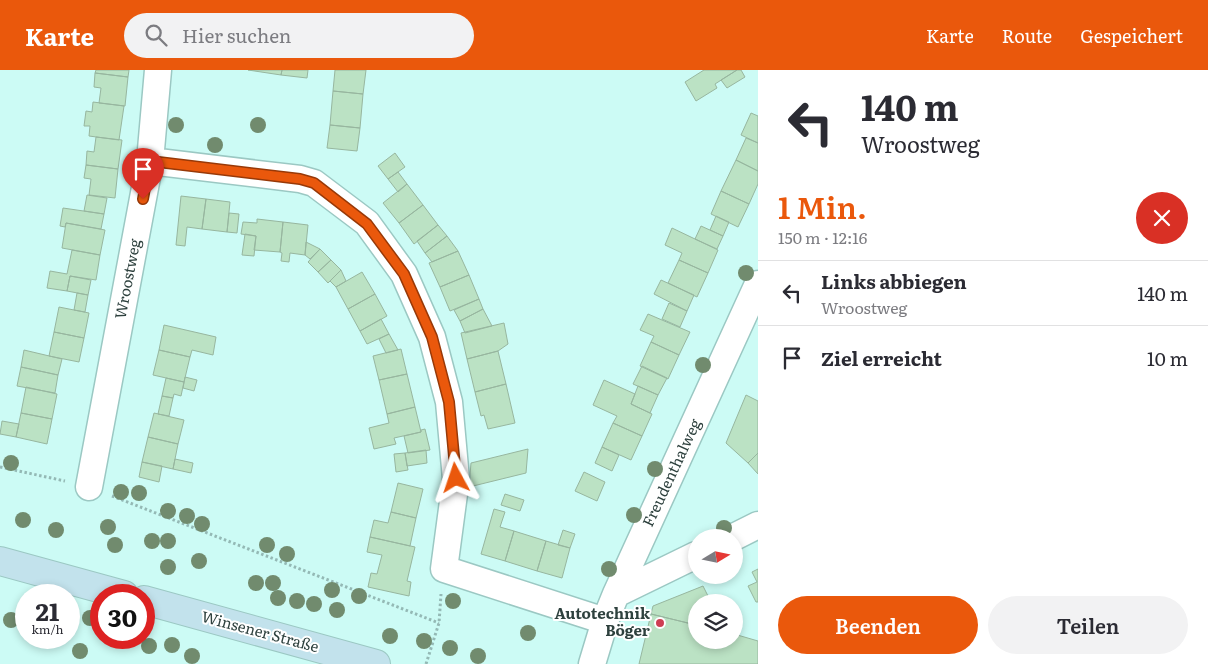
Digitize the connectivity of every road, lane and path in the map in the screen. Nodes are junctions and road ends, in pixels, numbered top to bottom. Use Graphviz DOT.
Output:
graph roads {
  1 [pos="158,70"];
  2 [pos="150,161"];
  3 [pos="758,284"];
  4 [pos="0,467"];
  5 [pos="88,487"];
  6 [pos="758,525"];
  7 [pos="743,532"];
  8 [pos="688,559"];
  9 [pos="0,561"];
  10 [pos="444,569"];
  11 [pos="90,586"];
  12 [pos="616,594"];
  13 [pos="155,603"];
  14 [pos="605,621"];
  15 [pos="439,623"];
  16 [pos="376,664"];
  17 [pos="426,664"];
  18 [pos="592,664"];
  1 -- 2 [label="street, Wroostweg"];
  2 -- 5 [label="street, Wroostweg"];
  2 -- 10 [label="street"];
  3 -- 12 [label="street, Freudenthalweg"];
  4 -- 5 [label="path"];
  5 -- 15 [label="path"];
  6 -- 7 [label="street"];
  8 -- 12 [label="street"];
  9 -- 11 [label="main road"];
  10 -- 14 [label="street"];
  10 -- 15 [label="path"];
  12 -- 14 [label="street, Freudenthalweg"];
  13 -- 16 [label="main road, Winsener Straße"];
  14 -- 18 [label="street, Freudenthalweg"];
  15 -- 17 [label="path"];
}
